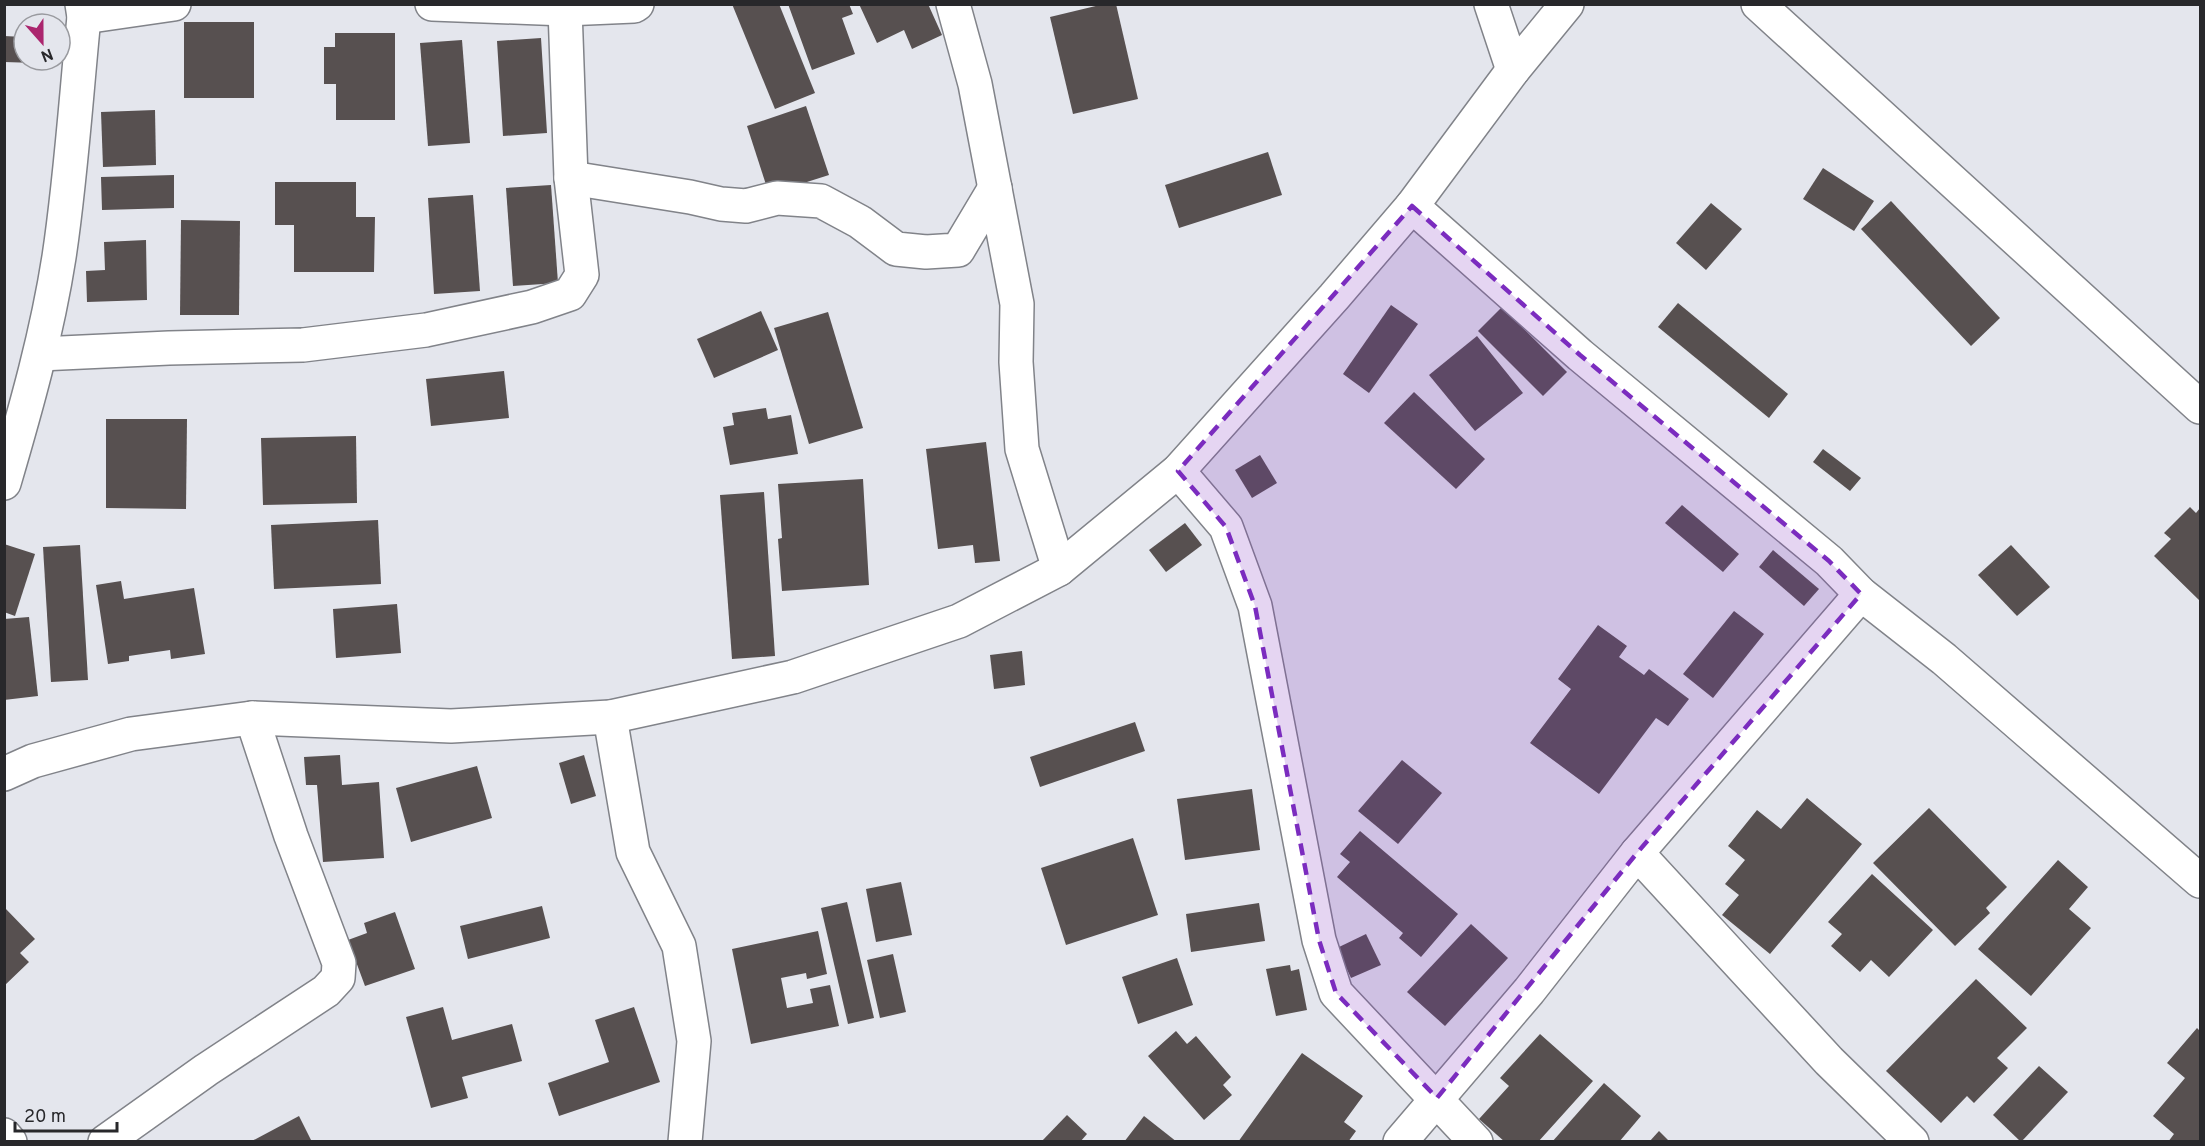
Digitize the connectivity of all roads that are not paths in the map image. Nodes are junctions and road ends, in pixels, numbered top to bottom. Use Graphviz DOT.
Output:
graph roads {
  1 [pos="174,4"];
  2 [pos="432,4"];
  3 [pos="637,4"];
  4 [pos="953,4"];
  5 [pos="1491,4"];
  6 [pos="1567,4"];
  7 [pos="1758,4"];
  8 [pos="565,9"];
  9 [pos="83,11"];
  10 [pos="1514,70"];
  11 [pos="571,178"];
  12 [pos="995,188"];
  13 [pos="1412,206"];
  14 [pos="40,354"];
  15 [pos="2200,407"];
  16 [pos="1178,471"];
  17 [pos="4,483"];
  18 [pos="1059,569"];
  19 [pos="1861,594"];
  20 [pos="610,717"];
  21 [pos="252,718"];
  22 [pos="4,774"];
  23 [pos="1637,853"];
  24 [pos="2200,881"];
  25 [pos="1437,1098"];
  26 [pos="4,1136"];
  27 [pos="10,1142"];
  28 [pos="105,1142"];
  29 [pos="685,1142"];
  30 [pos="1400,1142"];
  31 [pos="1476,1142"];
  32 [pos="1912,1142"];
  1 -- 9 [label="street"];
  2 -- 8 [label="street"];
  3 -- 8 [label="street"];
  4 -- 12 [label="street"];
  5 -- 10 [label="street"];
  6 -- 10 [label="street"];
  7 -- 15 [label="street"];
  8 -- 11 [label="street"];
  9 -- 14 [label="street"];
  10 -- 13 [label="street"];
  11 -- 12 [label="street"];
  11 -- 14 [label="street"];
  12 -- 18 [label="street"];
  13 -- 16 [label="street"];
  13 -- 19 [label="street"];
  14 -- 17 [label="street"];
  16 -- 18 [label="street"];
  16 -- 25 [label="street"];
  18 -- 20 [label="street"];
  19 -- 23 [label="street"];
  19 -- 24 [label="street"];
  20 -- 21 [label="street"];
  20 -- 29 [label="street"];
  21 -- 22 [label="street"];
  21 -- 28 [label="street"];
  23 -- 25 [label="street"];
  23 -- 32 [label="street"];
  25 -- 30 [label="street"];
  25 -- 31 [label="street"];
  26 -- 27 [label="street"];
}
